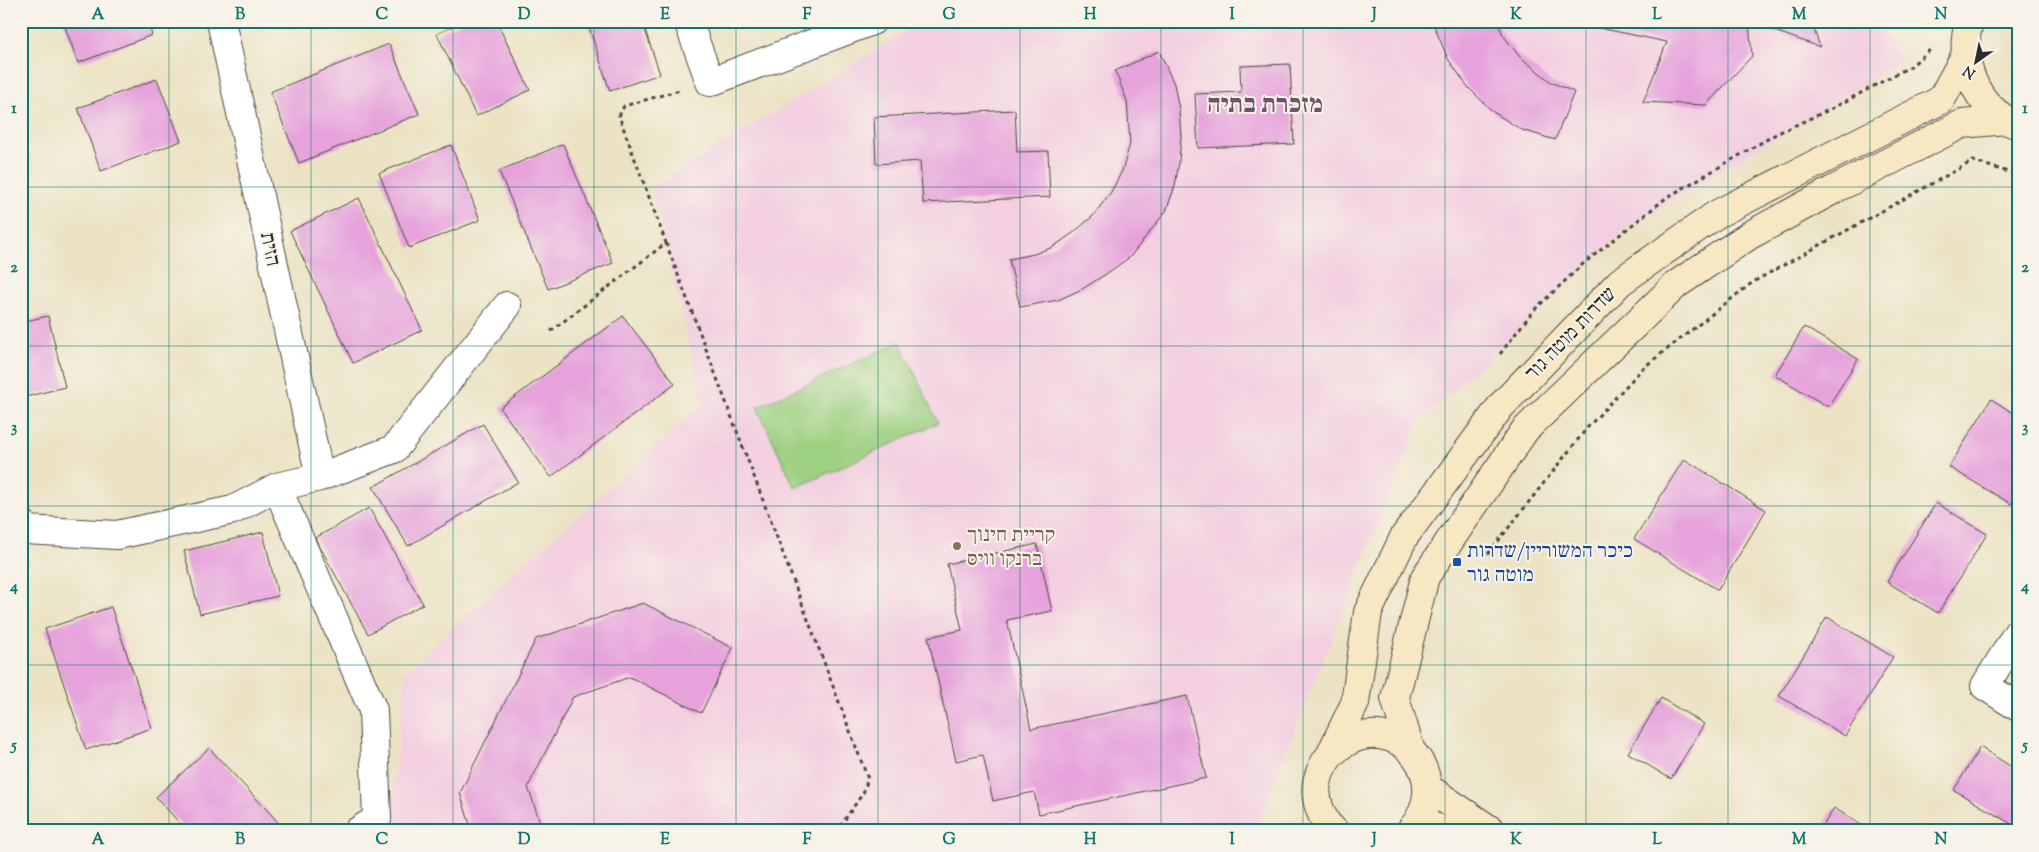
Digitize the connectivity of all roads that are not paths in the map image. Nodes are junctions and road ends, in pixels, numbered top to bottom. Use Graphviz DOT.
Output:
graph roads {
  1 [pos="221,21"];
  2 [pos="688,21"];
  3 [pos="872,21"];
  4 [pos="1965,33"];
  5 [pos="2012,123"];
  6 [pos="507,306"];
  7 [pos="320,477"];
  8 [pos="277,487"];
  9 [pos="23,526"];
  10 [pos="2018,632"];
  11 [pos="2018,707"];
  12 [pos="1332,751"];
  13 [pos="1412,751"];
  14 [pos="1428,788"];
  15 [pos="1414,826"];
  16 [pos="358,831"];
  17 [pos="1334,831"];
  18 [pos="1446,831"];
  19 [pos="1492,831"];
  1 -- 7 [label="street, הזית"];
  2 -- 3 [label="street"];
  4 -- 5 [label="street"];
  4 -- 12 [label="street, שדרות מוטה גור"];
  5 -- 13 [label="street, שדרות מוטה גור"];
  6 -- 7 [label="street"];
  7 -- 8 [label="street"];
  8 -- 9 [label="street"];
  8 -- 16 [label="street"];
  10 -- 11 [label="street"];
  12 -- 13 [label="street"];
  12 -- 17 [label="street, שדרות מוטה גור"];
  13 -- 14 [label="street"];
  14 -- 15 [label="street"];
  14 -- 19 [label="street"];
  15 -- 18 [label="street"];
}
